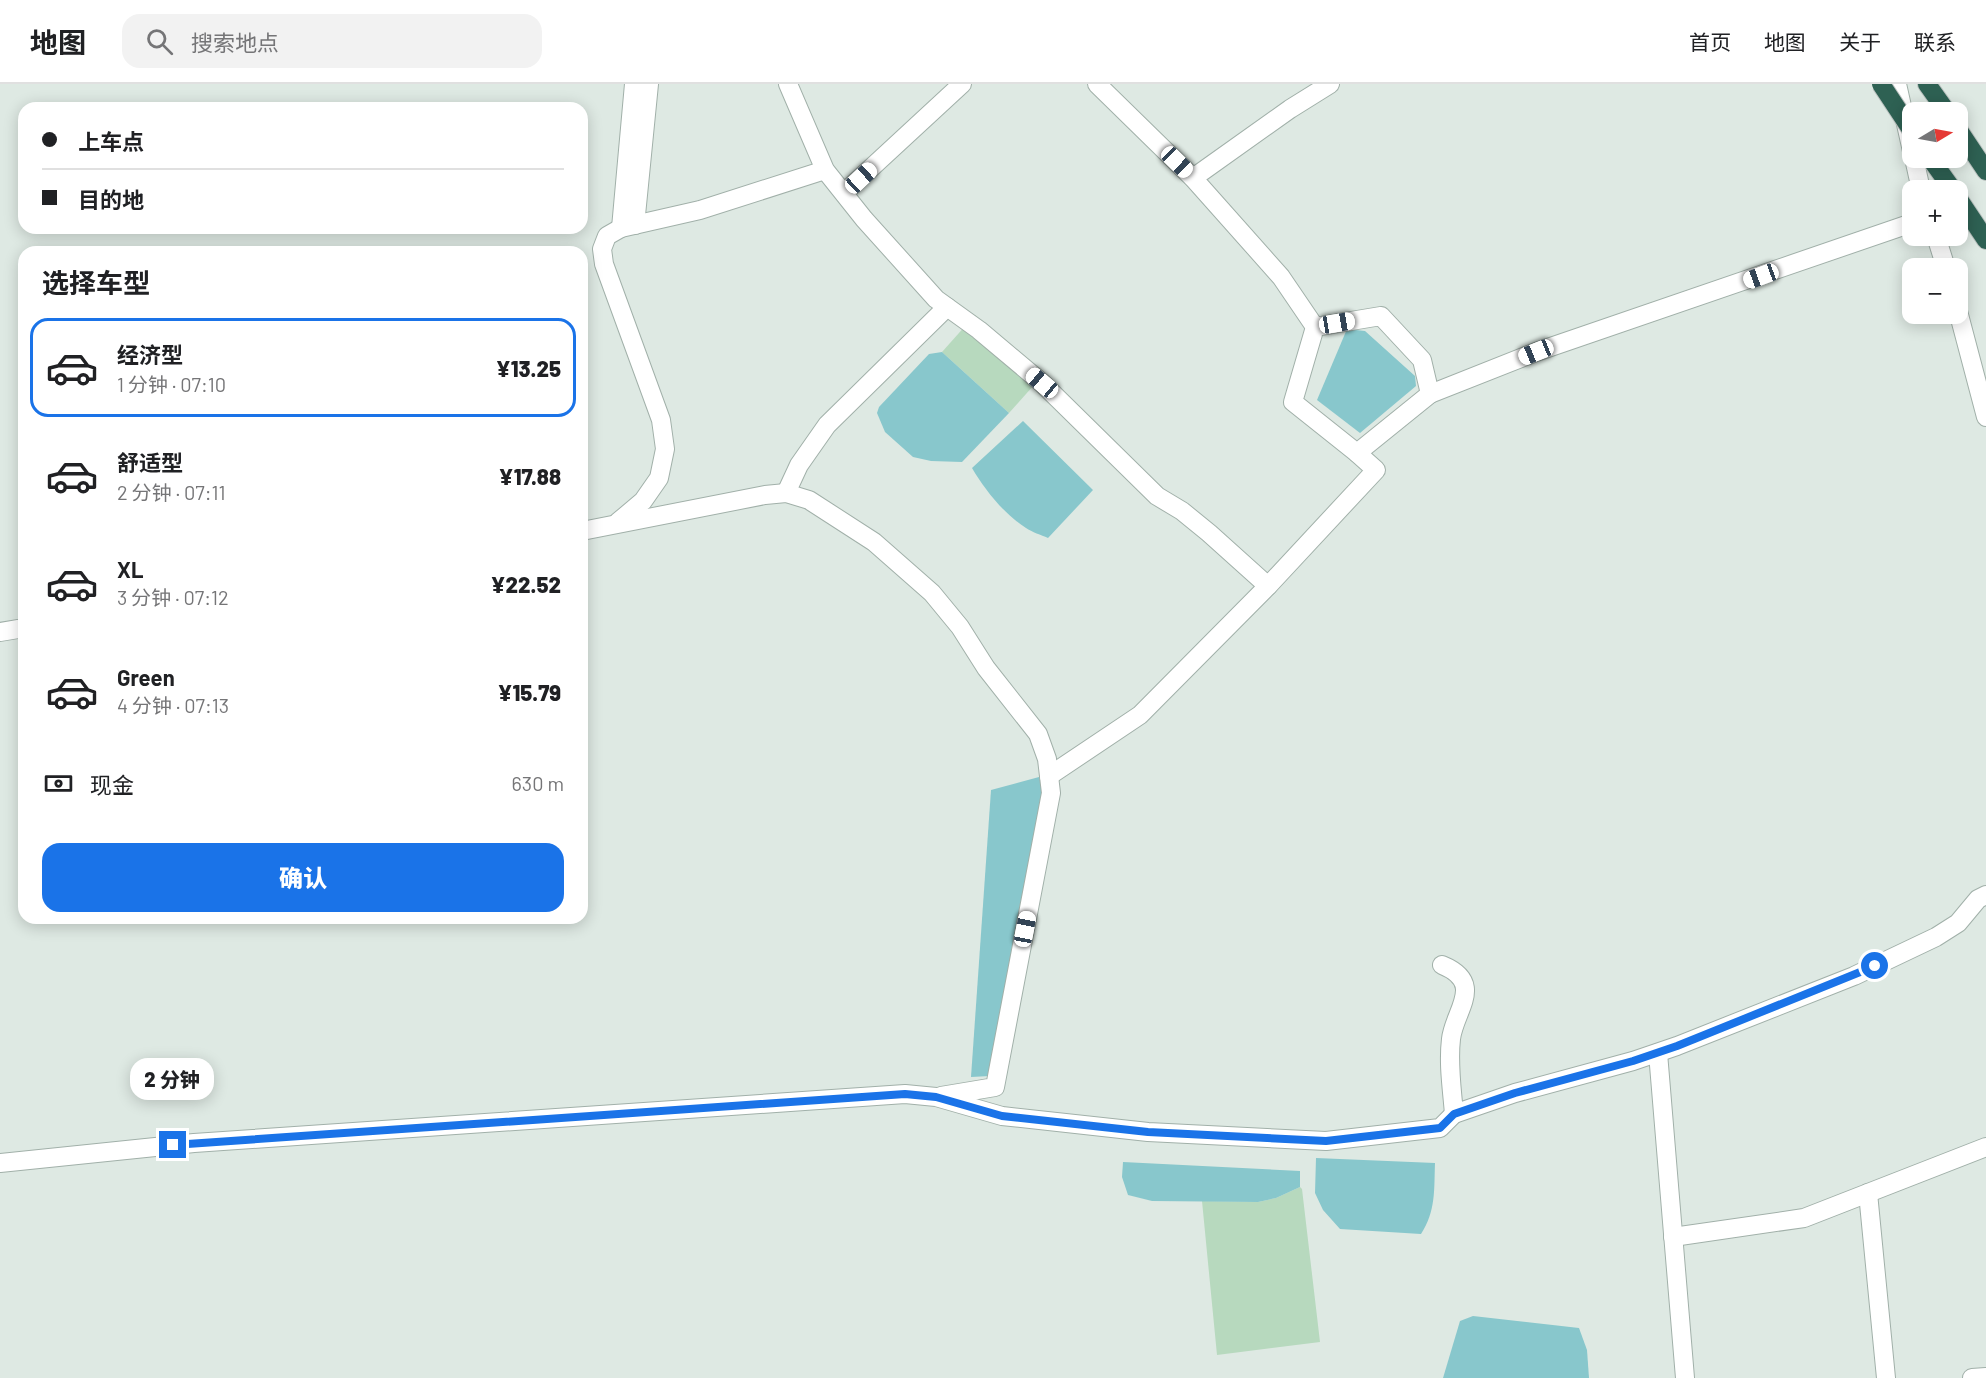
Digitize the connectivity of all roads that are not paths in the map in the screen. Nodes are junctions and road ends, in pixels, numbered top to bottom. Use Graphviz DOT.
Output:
graph roads {
  1 [pos="634,84"];
  2 [pos="649,84"];
  3 [pos="788,84"];
  4 [pos="962,84"];
  5 [pos="1097,84"];
  6 [pos="1330,84"];
  7 [pos="1881,84"];
  8 [pos="1897,84"];
  9 [pos="1927,84"];
  10 [pos="1940,102"];
  11 [pos="1902,106"];
  12 [pos="1902,116"];
  13 [pos="1968,144"];
  14 [pos="825,170"];
  15 [pos="1986,171"];
  16 [pos="1193,178"];
  17 [pos="844,193"];
  18 [pos="1968,213"];
  19 [pos="628,226"];
  20 [pos="1902,226"];
  21 [pos="1986,240"];
  22 [pos="947,307"];
  23 [pos="1961,324"];
  24 [pos="1315,327"];
  25 [pos="1430,394"];
  26 [pos="1986,417"];
  27 [pos="1357,453"];
  28 [pos="786,493"];
  29 [pos="614,525"];
  30 [pos="588,530"];
  31 [pos="1268,586"];
  32 [pos="18,629"];
  33 [pos="0,632"];
  34 [pos="1049,776"];
  35 [pos="1986,895"];
  36 [pos="1442,965"];
  37 [pos="1658,1053"];
  38 [pos="936,1097"];
  39 [pos="1454,1114"];
  40 [pos="1986,1147"];
  41 [pos="0,1162"];
  42 [pos="1868,1193"];
  43 [pos="1673,1237"];
  44 [pos="1986,1377"];
  45 [pos="1685,1378"];
  46 [pos="1886,1378"];
  47 [pos="1972,1378"];
  1 -- 19 [label="street"];
  2 -- 19 [label="street"];
  3 -- 14 [label="street"];
  4 -- 17 [label="street"];
  5 -- 16 [label="street"];
  6 -- 16 [label="street"];
  7 -- 12 [label="highway, bridge"];
  8 -- 11 [label="street"];
  9 -- 10 [label="highway"];
  13 -- 15 [label="highway"];
  14 -- 17 [label="street"];
  14 -- 19 [label="street"];
  16 -- 24 [label="street"];
  17 -- 22 [label="street"];
  18 -- 21 [label="highway"];
  19 -- 29 [label="street"];
  20 -- 25 [label="street"];
  22 -- 28 [label="street"];
  22 -- 31 [label="street"];
  23 -- 26 [label="street"];
  24 -- 25 [label="street"];
  24 -- 27 [label="street"];
  25 -- 27 [label="street"];
  27 -- 31 [label="street"];
  28 -- 29 [label="street"];
  28 -- 34 [label="street"];
  29 -- 30 [label="street"];
  31 -- 34 [label="street"];
  32 -- 33 [label="street"];
  34 -- 38 [label="street"];
  35 -- 37 [label="street"];
  36 -- 39 [label="street"];
  37 -- 39 [label="street"];
  37 -- 43 [label="street"];
  38 -- 39 [label="street"];
  38 -- 41 [label="street"];
  40 -- 42 [label="street"];
  42 -- 43 [label="street"];
  42 -- 46 [label="street"];
  43 -- 45 [label="street"];
  44 -- 47 [label="street"];
}
